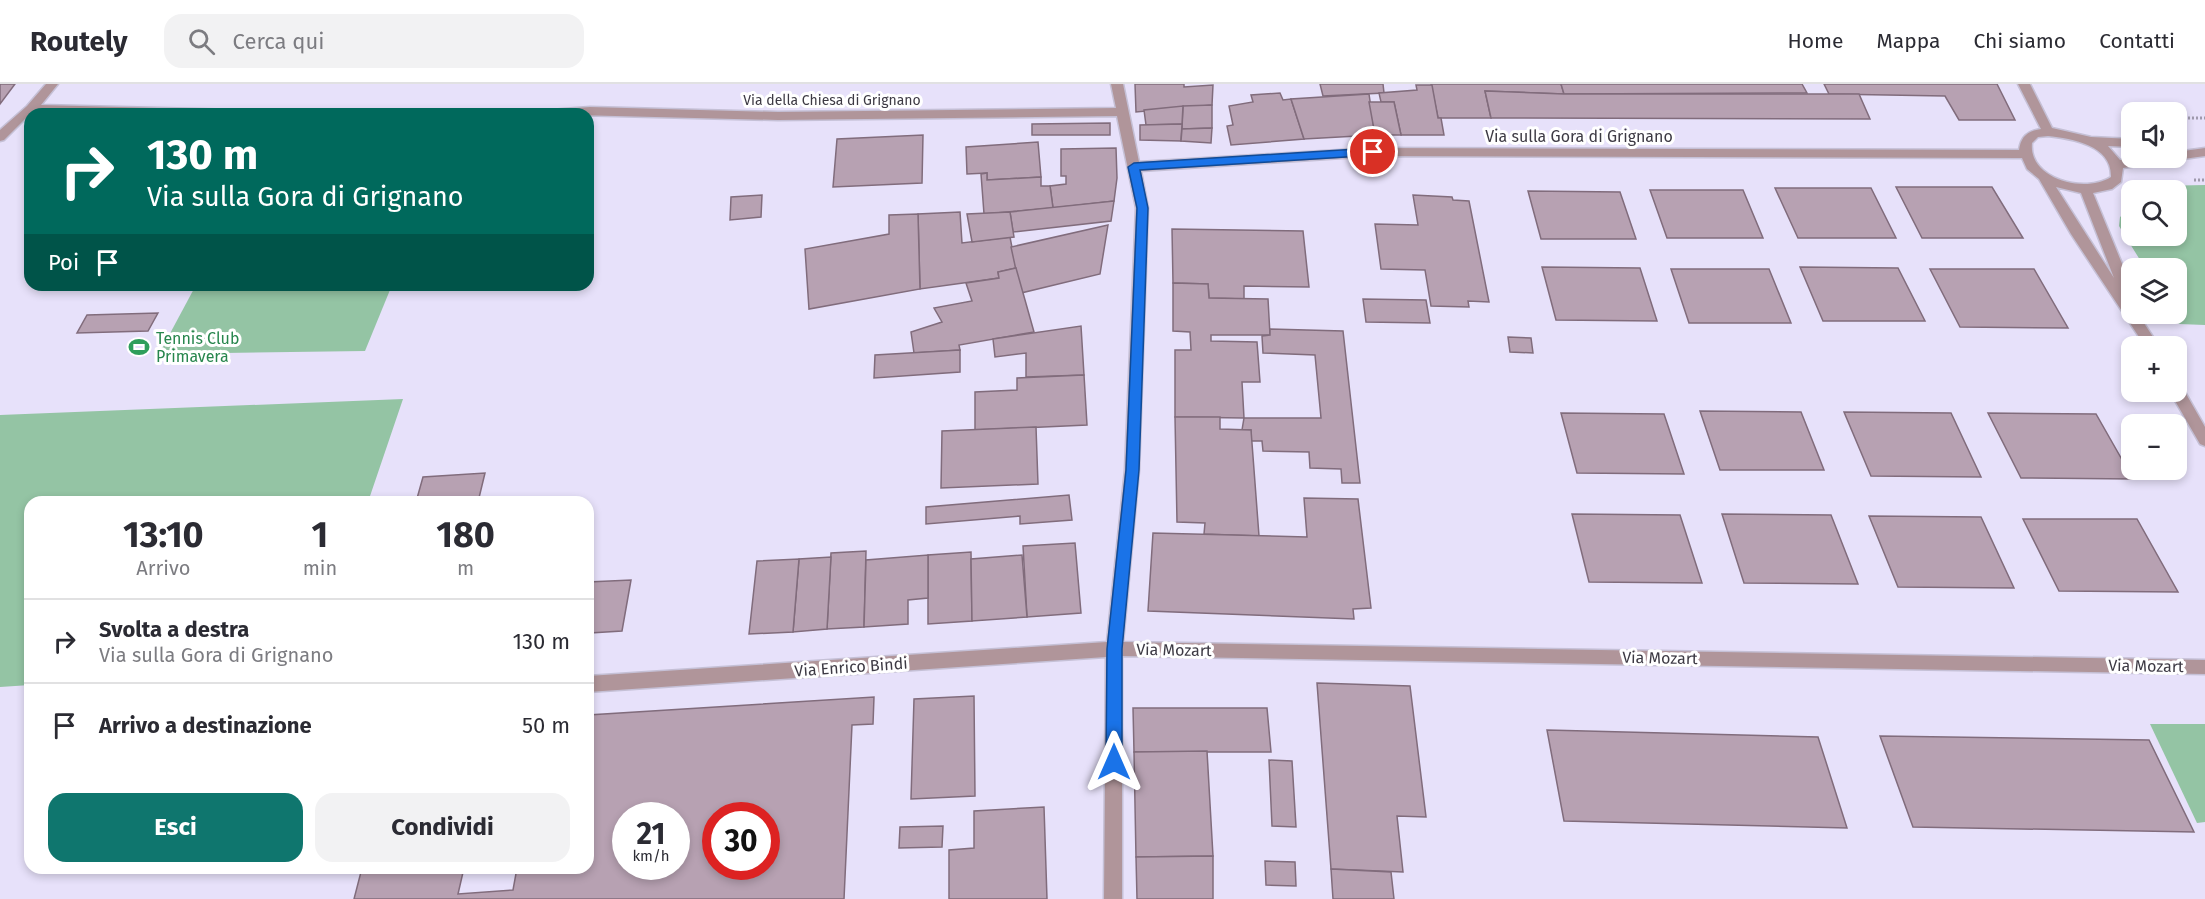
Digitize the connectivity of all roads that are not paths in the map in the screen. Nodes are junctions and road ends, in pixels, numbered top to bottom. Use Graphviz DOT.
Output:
graph roads {
  1 [pos="52,84"];
  2 [pos="1117,84"];
  3 [pos="2024,84"];
  4 [pos="31,108"];
  5 [pos="594,111"];
  6 [pos="1122,112"];
  7 [pos="24,115"];
  8 [pos="2048,132"];
  9 [pos="0,137"];
  10 [pos="2091,141"];
  11 [pos="2121,142"];
  12 [pos="2187,146"];
  13 [pos="2205,147"];
  14 [pos="2205,152"];
  15 [pos="2025,154"];
  16 [pos="2187,154"];
  17 [pos="2121,164"];
  18 [pos="2117,165"];
  19 [pos="1134,167"];
  20 [pos="2043,176"];
  21 [pos="2086,190"];
  22 [pos="2121,277"];
  23 [pos="2140,324"];
  24 [pos="2143,330"];
  25 [pos="2146,336"];
  26 [pos="2183,402"];
  27 [pos="2205,440"];
  28 [pos="1114,649"];
  29 [pos="2205,667"];
  30 [pos="594,684"];
  31 [pos="1113,899"];
  1 -- 4 [label="street"];
  2 -- 6 [label="street"];
  3 -- 8 [label="street"];
  5 -- 6 [label="street, Via della Chiesa di Grignano"];
  6 -- 19 [label="street"];
  7 -- 9 [label="street"];
  8 -- 10 [label="street"];
  8 -- 15 [label="street"];
  10 -- 11 [label="street"];
  10 -- 18 [label="street"];
  12 -- 13 [label="street"];
  14 -- 16 [label="street"];
  15 -- 19 [label="street, Via sulla Gora di Grignano"];
  15 -- 20 [label="street"];
  17 -- 18 [label="street"];
  18 -- 21 [label="street"];
  19 -- 28 [label="street"];
  20 -- 21 [label="street"];
  20 -- 24 [label="street"];
  21 -- 22 [label="street"];
  23 -- 24 [label="street"];
  24 -- 25 [label="street"];
  26 -- 27 [label="street"];
  28 -- 29 [label="street, Via Mozart"];
  28 -- 30 [label="street, Via Enrico Bindi"];
  28 -- 31 [label="street"];
}
